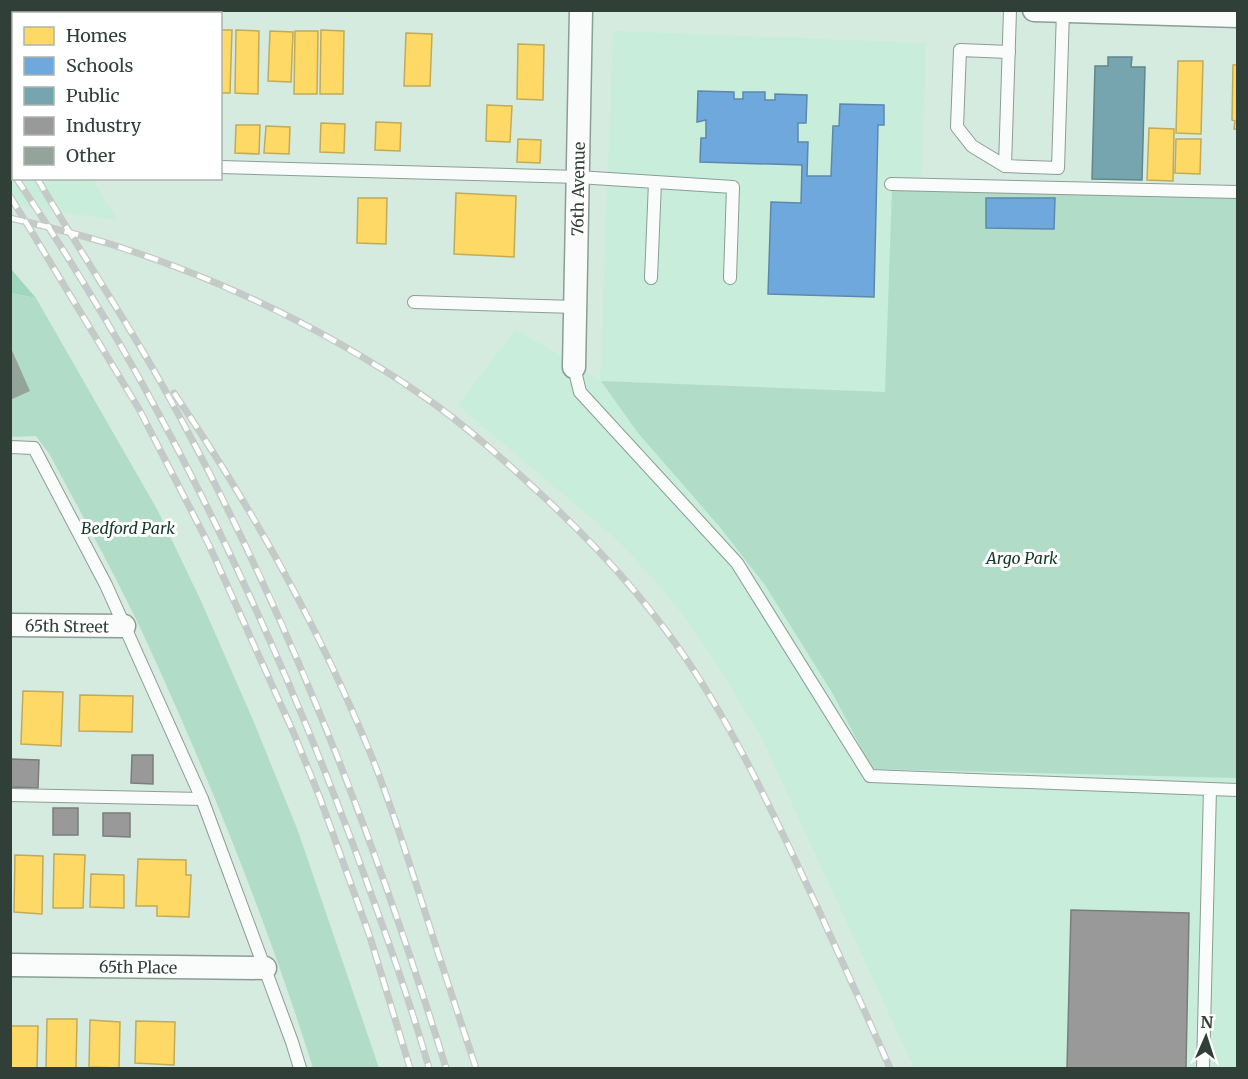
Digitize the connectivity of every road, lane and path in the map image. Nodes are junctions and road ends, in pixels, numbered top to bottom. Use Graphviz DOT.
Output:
graph roads {
  1 [pos="581,10"];
  2 [pos="1010,10"];
  3 [pos="1034,10"];
  4 [pos="1063,11"];
  5 [pos="1238,16"];
  6 [pos="1009,52"];
  7 [pos="1005,166"];
  8 [pos="222,167"];
  9 [pos="578,177"];
  10 [pos="655,182"];
  11 [pos="891,184"];
  12 [pos="1238,192"];
  13 [pos="651,278"];
  14 [pos="730,278"];
  15 [pos="414,302"];
  16 [pos="576,307"];
  17 [pos="574,367"];
  18 [pos="10,447"];
  19 [pos="10,625"];
  20 [pos="124,626"];
  21 [pos="1210,789"];
  22 [pos="1238,790"];
  23 [pos="10,795"];
  24 [pos="202,799"];
  25 [pos="10,965"];
  26 [pos="265,968"];
  27 [pos="300,1068"];
  28 [pos="1203,1068"];
  1 -- 9 [label="street, 76th Avenue"];
  2 -- 6 [label="lane"];
  3 -- 4 [label="street"];
  4 -- 5 [label="street"];
  4 -- 7 [label="lane"];
  6 -- 7 [label="lane"];
  6 -- 7 [label="lane"];
  8 -- 9 [label="lane"];
  9 -- 10 [label="lane"];
  9 -- 16 [label="street, 76th Avenue"];
  10 -- 13 [label="lane"];
  10 -- 14 [label="lane"];
  11 -- 12 [label="lane"];
  15 -- 16 [label="lane"];
  16 -- 17 [label="street, 76th Avenue"];
  17 -- 21 [label="lane"];
  18 -- 20 [label="lane"];
  19 -- 20 [label="street, 65th Street"];
  20 -- 24 [label="lane"];
  21 -- 22 [label="lane"];
  21 -- 28 [label="lane"];
  23 -- 24 [label="lane"];
  24 -- 26 [label="lane"];
  25 -- 26 [label="street, 65th Place"];
  26 -- 27 [label="lane"];
}
